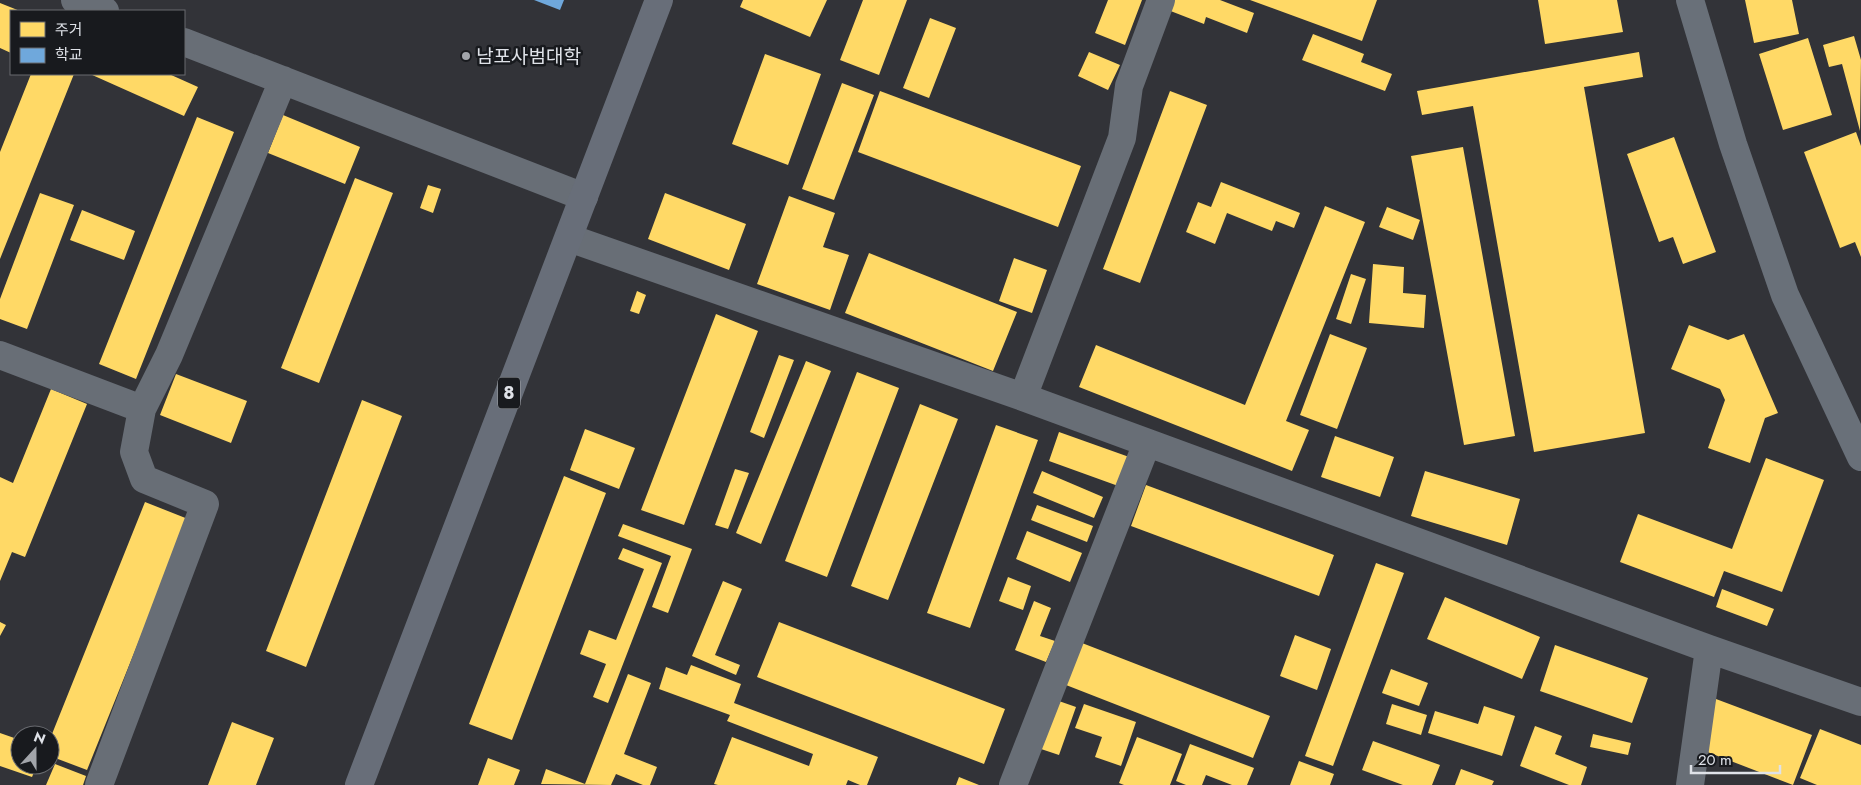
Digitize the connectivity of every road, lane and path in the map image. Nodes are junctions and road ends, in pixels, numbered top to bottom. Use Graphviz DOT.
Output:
graph roads {
  1 [pos="76,0"];
  2 [pos="659,0"];
  3 [pos="1161,0"];
  4 [pos="1690,0"];
  5 [pos="102,10"];
  6 [pos="185,42"];
  7 [pos="283,80"];
  8 [pos="584,197"];
  9 [pos="569,238"];
  10 [pos="0,355"];
  11 [pos="1023,397"];
  12 [pos="142,409"];
  13 [pos="1147,443"];
  14 [pos="1861,457"];
  15 [pos="1709,649"];
  16 [pos="1861,702"];
  17 [pos="99,785"];
  18 [pos="360,785"];
  19 [pos="1013,785"];
  20 [pos="1690,785"];
  1 -- 5 [label="street"];
  2 -- 8 [label="main road, 8"];
  3 -- 11 [label="street"];
  4 -- 14 [label="main road"];
  6 -- 7 [label="street"];
  7 -- 8 [label="street"];
  7 -- 12 [label="street"];
  8 -- 9 [label="main road, 8"];
  9 -- 11 [label="street"];
  9 -- 18 [label="main road, 8"];
  10 -- 12 [label="street"];
  11 -- 13 [label="street"];
  12 -- 17 [label="street"];
  13 -- 15 [label="street"];
  13 -- 19 [label="street"];
  15 -- 16 [label="street"];
  15 -- 20 [label="street"];
}
